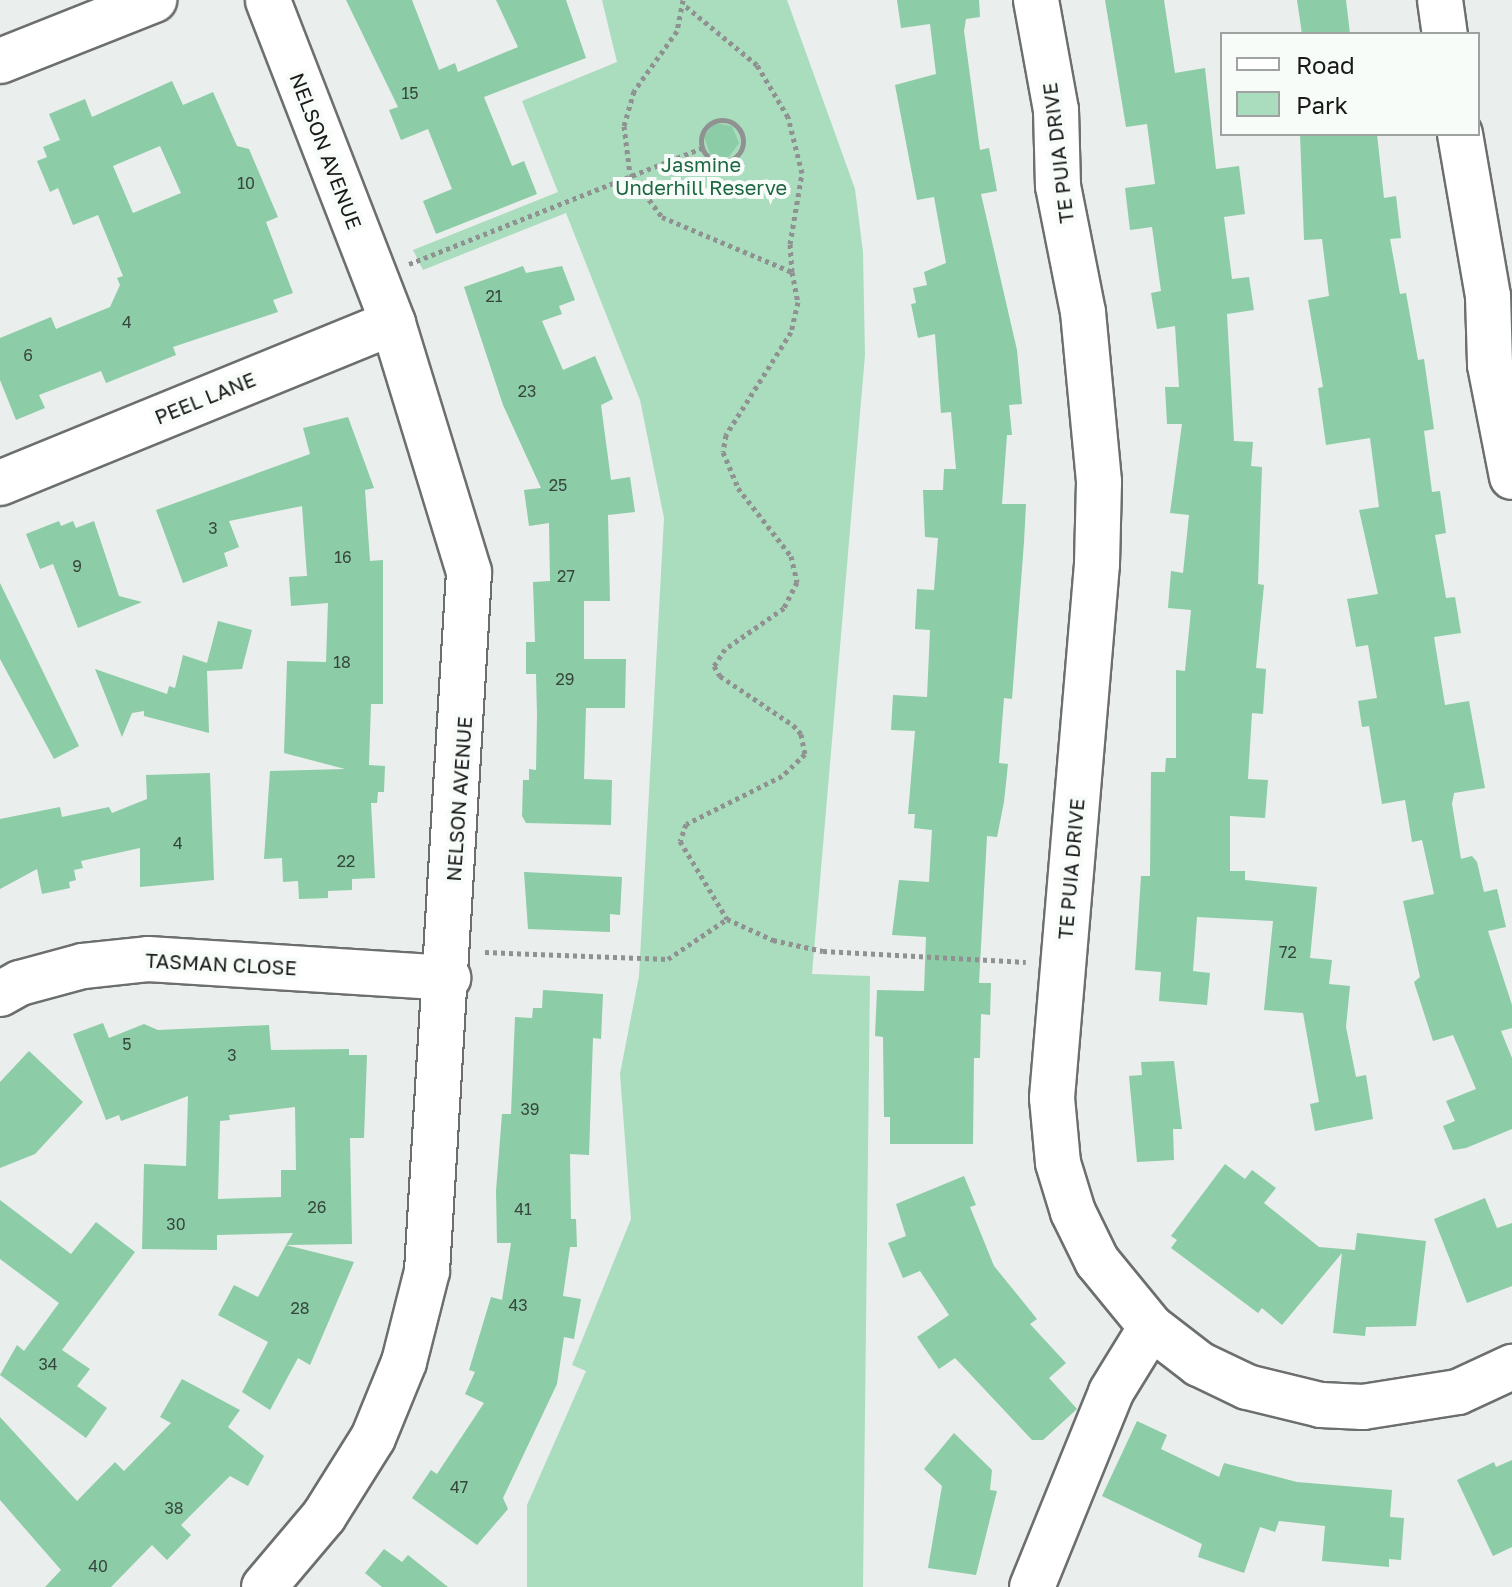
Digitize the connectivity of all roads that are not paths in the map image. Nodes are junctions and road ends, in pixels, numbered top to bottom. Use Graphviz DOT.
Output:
graph roads {
  1 [pos="154,0"];
  2 [pos="268,0"];
  3 [pos="1036,0"];
  4 [pos="1440,0"];
  5 [pos="1445,32"];
  6 [pos="0,61"];
  7 [pos="1460,136"];
  8 [pos="393,323"];
  9 [pos="6,477"];
  10 [pos="1512,477"];
  11 [pos="449,964"];
  12 [pos="0,994"];
  13 [pos="1151,1327"];
  14 [pos="1512,1367"];
  15 [pos="266,1586"];
  16 [pos="1032,1587"];
  1 -- 6 [label="street"];
  2 -- 8 [label="street, NELSON AVENUE"];
  3 -- 13 [label="street, TE PUIA DRIVE"];
  4 -- 5 [label="street"];
  7 -- 10 [label="street"];
  8 -- 9 [label="street, PEEL LANE"];
  8 -- 11 [label="street, NELSON AVENUE"];
  11 -- 12 [label="street, TASMAN CLOSE"];
  11 -- 15 [label="street, NELSON AVENUE"];
  13 -- 14 [label="street, TE PUIA DRIVE"];
  13 -- 16 [label="street"];
}
